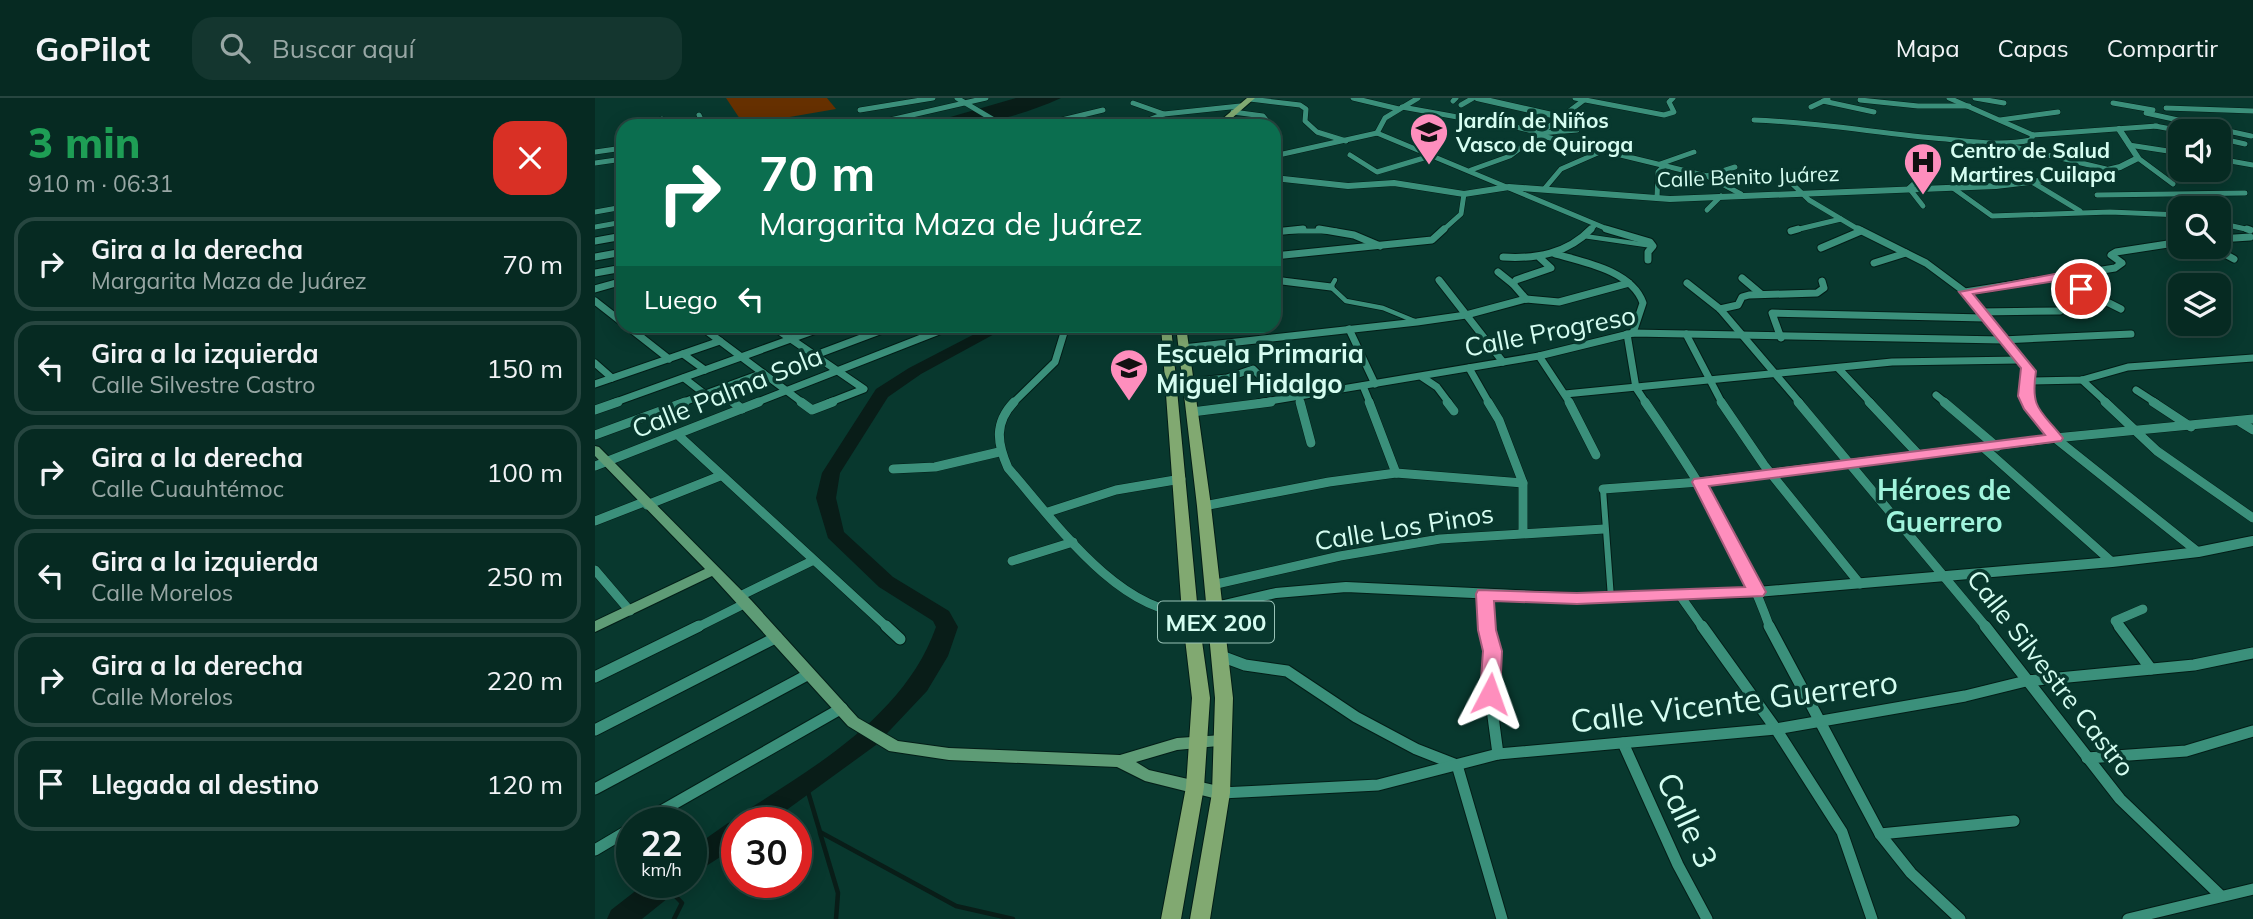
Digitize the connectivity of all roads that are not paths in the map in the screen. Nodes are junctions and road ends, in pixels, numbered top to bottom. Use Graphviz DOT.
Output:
graph roads {
  1 [pos="933,98"];
  2 [pos="986,98"];
  3 [pos="1251,98"];
  4 [pos="1353,98"];
  5 [pos="1418,98"];
  6 [pos="1475,98"];
  7 [pos="1575,98"];
  8 [pos="1673,98"];
  9 [pos="1830,98"];
  10 [pos="1949,98"];
  11 [pos="1975,98"];
  12 [pos="1584,100"];
  13 [pos="1860,100"];
  14 [pos="2175,100"];
  15 [pos="1823,101"];
  16 [pos="1493,102"];
  17 [pos="962,103"];
  18 [pos="1133,103"];
  19 [pos="2004,103"];
  20 [pos="1237,105"];
  21 [pos="1461,105"];
  22 [pos="1969,106"];
  23 [pos="1811,107"];
  24 [pos="1401,108"];
  25 [pos="1487,108"];
  26 [pos="2166,108"];
  27 [pos="860,110"];
  28 [pos="1103,110"];
  29 [pos="2153,110"];
  30 [pos="2253,111"];
  31 [pos="1874,112"];
  32 [pos="2058,112"];
  33 [pos="1164,114"];
  34 [pos="2146,114"];
  35 [pos="699,115"];
  36 [pos="888,115"];
  37 [pos="1815,116"];
  38 [pos="1561,117"];
  39 [pos="1463,118"];
  40 [pos="701,119"];
  41 [pos="894,119"];
  42 [pos="991,119"];
  43 [pos="1066,119"];
  44 [pos="1151,119"];
  45 [pos="1220,119"];
  46 [pos="1224,119"];
  47 [pos="1265,119"];
  48 [pos="1754,120"];
  49 [pos="2000,120"];
  50 [pos="1504,124"];
  51 [pos="2156,126"];
  52 [pos="1496,128"];
  53 [pos="1839,128"];
  54 [pos="2168,128"];
  55 [pos="2119,129"];
  56 [pos="1577,130"];
  57 [pos="1377,133"];
  58 [pos="1538,135"];
  59 [pos="2033,135"];
  60 [pos="2251,136"];
  61 [pos="1346,141"];
  62 [pos="2231,141"];
  63 [pos="2245,144"];
  64 [pos="2010,145"];
  65 [pos="2129,145"];
  66 [pos="616,149"];
  67 [pos="1602,151"];
  68 [pos="2168,151"];
  69 [pos="595,152"];
  70 [pos="1694,152"];
  71 [pos="1281,155"];
  72 [pos="1350,155"];
  73 [pos="1434,155"];
  74 [pos="2138,158"];
  75 [pos="616,160"];
  76 [pos="2231,161"];
  77 [pos="595,163"];
  78 [pos="1922,164"];
  79 [pos="1661,165"];
  80 [pos="2253,165"];
  81 [pos="1735,167"];
  82 [pos="2106,169"];
  83 [pos="1471,170"];
  84 [pos="1782,174"];
  85 [pos="1707,176"];
  86 [pos="1281,179"];
  87 [pos="2032,182"];
  88 [pos="2173,184"];
  89 [pos="1509,187"];
  90 [pos="1545,188"];
  91 [pos="1909,188"];
  92 [pos="1953,188"];
  93 [pos="1798,191"];
  94 [pos="2245,193"];
  95 [pos="1464,194"];
  96 [pos="1741,194"];
  97 [pos="2097,195"];
  98 [pos="2177,195"];
  99 [pos="1721,196"];
  100 [pos="1657,198"];
  101 [pos="1923,206"];
  102 [pos="616,208"];
  103 [pos="1707,210"];
  104 [pos="595,212"];
  105 [pos="2081,212"];
  106 [pos="2168,215"];
  107 [pos="1841,219"];
  108 [pos="616,223"];
  109 [pos="1594,226"];
  110 [pos="2231,226"];
  111 [pos="595,227"];
  112 [pos="1791,231"];
  113 [pos="1861,231"];
  114 [pos="1281,232"];
  115 [pos="2251,233"];
  116 [pos="1584,236"];
  117 [pos="616,237"];
  118 [pos="2231,237"];
  119 [pos="595,241"];
  120 [pos="1652,244"];
  121 [pos="2168,244"];
  122 [pos="1381,247"];
  123 [pos="1821,248"];
  124 [pos="616,253"];
  125 [pos="1906,253"];
  126 [pos="1555,254"];
  127 [pos="1281,255"];
  128 [pos="595,257"];
  129 [pos="1503,257"];
  130 [pos="2231,257"];
  131 [pos="1540,258"];
  132 [pos="2234,259"];
  133 [pos="1648,260"];
  134 [pos="1874,262"];
  135 [pos="616,269"];
  136 [pos="1497,272"];
  137 [pos="595,273"];
  138 [pos="2065,276"];
  139 [pos="1742,278"];
  140 [pos="1281,280"];
  141 [pos="1439,280"];
  142 [pos="1822,281"];
  143 [pos="616,283"];
  144 [pos="1333,283"];
  145 [pos="1629,283"];
  146 [pos="1687,283"];
  147 [pos="1513,284"];
  148 [pos="595,289"];
  149 [pos="1965,292"];
  150 [pos="1761,294"];
  151 [pos="1526,299"];
  152 [pos="595,300"];
  153 [pos="1720,309"];
  154 [pos="2120,309"];
  155 [pos="2060,311"];
  156 [pos="1466,315"];
  157 [pos="1982,315"];
  158 [pos="616,317"];
  159 [pos="1417,322"];
  160 [pos="1349,329"];
  161 [pos="636,333"];
  162 [pos="709,333"];
  163 [pos="782,333"];
  164 [pos="807,333"];
  165 [pos="875,333"];
  166 [pos="932,333"];
  167 [pos="1064,333"];
  168 [pos="1167,333"];
  169 [pos="1182,333"];
  170 [pos="1630,334"];
  171 [pos="1686,334"];
  172 [pos="2131,334"];
  173 [pos="1743,338"];
  174 [pos="1781,338"];
  175 [pos="790,339"];
  176 [pos="2003,340"];
  177 [pos="720,341"];
  178 [pos="1184,348"];
  179 [pos="683,354"];
  180 [pos="813,356"];
  181 [pos="1539,356"];
  182 [pos="741,358"];
  183 [pos="2253,358"];
  184 [pos="669,359"];
  185 [pos="2019,360"];
  186 [pos="1503,362"];
  187 [pos="595,363"];
  188 [pos="1469,368"];
  189 [pos="1838,368"];
  190 [pos="705,370"];
  191 [pos="838,370"];
  192 [pos="763,373"];
  193 [pos="1774,375"];
  194 [pos="1422,377"];
  195 [pos="612,378"];
  196 [pos="684,378"];
  197 [pos="2082,380"];
  198 [pos="1706,381"];
  199 [pos="2025,381"];
  200 [pos="1188,382"];
  201 [pos="1266,382"];
  202 [pos="595,384"];
  203 [pos="1375,384"];
  204 [pos="1363,386"];
  205 [pos="1636,388"];
  206 [pos="719,390"];
  207 [pos="2136,390"];
  208 [pos="786,391"];
  209 [pos="706,394"];
  210 [pos="1565,394"];
  211 [pos="1936,395"];
  212 [pos="1299,398"];
  213 [pos="743,409"];
  214 [pos="595,410"];
  215 [pos="1454,411"];
  216 [pos="1192,412"];
  217 [pos="2253,419"];
  218 [pos="2240,422"];
  219 [pos="2191,427"];
  220 [pos="2253,430"];
  221 [pos="2133,431"];
  222 [pos="595,435"];
  223 [pos="678,435"];
  224 [pos="2055,438"];
  225 [pos="1311,443"];
  226 [pos="1997,447"];
  227 [pos="595,449"];
  228 [pos="1985,449"];
  229 [pos="999,452"];
  230 [pos="1596,455"];
  231 [pos="1919,456"];
  232 [pos="601,464"];
  233 [pos="1849,464"];
  234 [pos="893,470"];
  235 [pos="1396,473"];
  236 [pos="1770,473"];
  237 [pos="720,476"];
  238 [pos="1181,479"];
  239 [pos="1700,482"];
  240 [pos="1523,483"];
  241 [pos="1603,488"];
  242 [pos="645,504"];
  243 [pos="1205,506"];
  244 [pos="1048,512"];
  245 [pos="2253,518"];
  246 [pos="595,521"];
  247 [pos="1604,529"];
  248 [pos="1523,531"];
  249 [pos="2253,541"];
  250 [pos="1073,542"];
  251 [pos="2198,552"];
  252 [pos="812,561"];
  253 [pos="1012,561"];
  254 [pos="2112,562"];
  255 [pos="595,570"];
  256 [pos="714,570"];
  257 [pos="1947,577"];
  258 [pos="1860,584"];
  259 [pos="1212,585"];
  260 [pos="1757,592"];
  261 [pos="1485,594"];
  262 [pos="1681,597"];
  263 [pos="1611,598"];
  264 [pos="743,599"];
  265 [pos="1214,607"];
  266 [pos="2143,609"];
  267 [pos="630,611"];
  268 [pos="1190,613"];
  269 [pos="595,627"];
  270 [pos="777,637"];
  271 [pos="899,639"];
  272 [pos="2253,653"];
  273 [pos="1221,656"];
  274 [pos="2151,669"];
  275 [pos="809,674"];
  276 [pos="595,677"];
  277 [pos="2026,681"];
  278 [pos="842,708"];
  279 [pos="1820,720"];
  280 [pos="1776,729"];
  281 [pos="595,730"];
  282 [pos="2253,731"];
  283 [pos="1222,741"];
  284 [pos="1197,742"];
  285 [pos="1623,743"];
  286 [pos="1498,754"];
  287 [pos="2087,758"];
  288 [pos="1120,761"];
  289 [pos="1457,765"];
  290 [pos="1195,787"];
  291 [pos="595,789"];
  292 [pos="1221,793"];
  293 [pos="668,807"];
  294 [pos="2014,821"];
  295 [pos="1880,834"];
  296 [pos="616,838"];
  297 [pos="595,850"];
  298 [pos="2253,889"];
  299 [pos="2220,895"];
  300 [pos="1171,919"];
  301 [pos="1200,919"];
  302 [pos="1502,919"];
  303 [pos="1707,919"];
  304 [pos="1872,919"];
  305 [pos="1960,919"];
  306 [pos="2128,919"];
  1 -- 27 [label="street"];
  2 -- 17 [label="street"];
  3 -- 20 [label="main road"];
  3 -- 61 [label="street"];
  4 -- 24 [label="street"];
  5 -- 24 [label="street"];
  6 -- 16 [label="street"];
  6 -- 21 [label="street"];
  7 -- 12 [label="street"];
  8 -- 12 [label="street"];
  9 -- 15 [label="street"];
  10 -- 22 [label="street"];
  11 -- 19 [label="street"];
  12 -- 38 [label="street"];
  13 -- 22 [label="street"];
  14 -- 26 [label="street"];
  15 -- 23 [label="street"];
  15 -- 31 [label="street"];
  16 -- 25 [label="street"];
  16 -- 38 [label="street"];
  17 -- 36 [label="street"];
  17 -- 41 [label="street"];
  17 -- 42 [label="street"];
  18 -- 33 [label="street"];
  20 -- 33 [label="street"];
  20 -- 45 [label="main road"];
  20 -- 46 [label="main road"];
  20 -- 47 [label="street"];
  22 -- 49 [label="street"];
  24 -- 39 [label="street"];
  24 -- 57 [label="street"];
  26 -- 29 [label="street"];
  26 -- 30 [label="street"];
  28 -- 43 [label="street"];
  29 -- 34 [label="street"];
  29 -- 34 [label="street"];
  32 -- 49 [label="street"];
  33 -- 44 [label="street"];
  34 -- 51 [label="street"];
  34 -- 60 [label="street"];
  35 -- 40 [label="street"];
  37 -- 53 [label="street"];
  38 -- 58 [label="street"];
  48 -- 53 [label="street"];
  49 -- 59 [label="street"];
  50 -- 58 [label="street"];
  51 -- 54 [label="street"];
  51 -- 55 [label="street"];
  52 -- 58 [label="street"];
  53 -- 64 [label="street"];
  55 -- 59 [label="street"];
  55 -- 65 [label="street"];
  56 -- 58 [label="street"];
  57 -- 61 [label="street"];
  57 -- 73 [label="street"];
  58 -- 67 [label="street"];
  58 -- 83 [label="street"];
  59 -- 64 [label="street"];
  61 -- 71 [label="street"];
  62 -- 63 [label="street"];
  64 -- 82 [label="street"];
  65 -- 68 [label="street"];
  65 -- 74 [label="street"];
  66 -- 69 [label="street"];
  67 -- 79 [label="street"];
  67 -- 90 [label="street"];
  70 -- 79 [label="street"];
  72 -- 73 [label="street"];
  73 -- 83 [label="street"];
  74 -- 82 [label="street, Calle Benito Juárez"];
  74 -- 88 [label="street"];
  75 -- 77 [label="street"];
  76 -- 80 [label="street"];
  78 -- 91 [label="street"];
  79 -- 85 [label="street"];
  79 -- 100 [label="street"];
  81 -- 85 [label="street"];
  82 -- 87 [label="street, Calle Benito Juárez"];
  83 -- 89 [label="street"];
  84 -- 93 [label="street"];
  85 -- 96 [label="street"];
  86 -- 95 [label="street, Calle Benito Juárez"];
  87 -- 92 [label="street, Calle Benito Juárez"];
  87 -- 105 [label="street"];
  89 -- 90 [label="street, Calle Benito Juárez"];
  89 -- 95 [label="street, Calle Benito Juárez"];
  89 -- 109 [label="street"];
  90 -- 100 [label="street, Calle Benito Juárez"];
  91 -- 92 [label="street, Calle Benito Juárez"];
  91 -- 93 [label="street, Calle Benito Juárez"];
  91 -- 101 [label="street"];
  92 -- 105 [label="street"];
  93 -- 96 [label="street, Calle Benito Juárez"];
  93 -- 107 [label="street"];
  94 -- 98 [label="street"];
  95 -- 122 [label="street"];
  96 -- 99 [label="street, Calle Benito Juárez"];
  97 -- 98 [label="street"];
  99 -- 100 [label="street, Calle Benito Juárez"];
  99 -- 103 [label="street"];
  102 -- 104 [label="street"];
  105 -- 106 [label="street"];
  107 -- 112 [label="street"];
  107 -- 113 [label="street"];
  108 -- 111 [label="street"];
  109 -- 116 [label="street"];
  109 -- 120 [label="street"];
  110 -- 115 [label="street"];
  113 -- 123 [label="street"];
  113 -- 125 [label="street"];
  114 -- 122 [label="street"];
  115 -- 118 [label="street"];
  116 -- 120 [label="street"];
  116 -- 126 [label="street"];
  117 -- 119 [label="street"];
  120 -- 133 [label="street"];
  121 -- 138 [label="street"];
  122 -- 127 [label="street"];
  124 -- 128 [label="street"];
  125 -- 134 [label="street"];
  125 -- 149 [label="street"];
  126 -- 131 [label="street"];
  126 -- 145 [label="street"];
  129 -- 131 [label="street"];
  130 -- 132 [label="street"];
  131 -- 147 [label="street"];
  135 -- 137 [label="street"];
  136 -- 147 [label="street"];
  138 -- 149 [label="street"];
  138 -- 154 [label="street"];
  139 -- 150 [label="street"];
  140 -- 144 [label="street"];
  141 -- 156 [label="street"];
  142 -- 150 [label="street"];
  143 -- 148 [label="street"];
  144 -- 159 [label="street"];
  145 -- 151 [label="street"];
  145 -- 170 [label="street"];
  146 -- 153 [label="street, Calle Silvestre Castro"];
  147 -- 151 [label="street"];
  149 -- 157 [label="street"];
  150 -- 153 [label="street"];
  151 -- 156 [label="street"];
  152 -- 158 [label="street"];
  153 -- 173 [label="street, Calle Silvestre Castro"];
  155 -- 157 [label="street"];
  156 -- 159 [label="street"];
  156 -- 186 [label="street"];
  157 -- 174 [label="street"];
  157 -- 176 [label="street"];
  159 -- 160 [label="street"];
  160 -- 178 [label="street"];
  160 -- 203 [label="street"];
  161 -- 184 [label="street"];
  162 -- 177 [label="street"];
  163 -- 175 [label="street"];
  164 -- 175 [label="street"];
  165 -- 180 [label="street"];
  166 -- 191 [label="street, Calle Palma Sola"];
  167 -- 229 [label="street"];
  168 -- 238 [label="main road, MEX 200"];
  169 -- 178 [label="main road, MEX 200"];
  170 -- 171 [label="street, Calle Progreso"];
  170 -- 181 [label="street, Calle Progreso"];
  170 -- 205 [label="street"];
  171 -- 173 [label="street, Calle Progreso"];
  171 -- 198 [label="street"];
  172 -- 176 [label="street, Calle Progreso"];
  173 -- 174 [label="street, Calle Progreso"];
  173 -- 193 [label="street, Calle Silvestre Castro"];
  174 -- 176 [label="street, Calle Progreso"];
  175 -- 180 [label="street"];
  175 -- 182 [label="street"];
  176 -- 185 [label="street"];
  177 -- 179 [label="street"];
  177 -- 182 [label="street"];
  178 -- 200 [label="main road, MEX 200"];
  179 -- 184 [label="street"];
  179 -- 190 [label="street"];
  180 -- 191 [label="street"];
  181 -- 186 [label="street, Calle Progreso"];
  181 -- 210 [label="street"];
  182 -- 190 [label="street"];
  182 -- 192 [label="street"];
  183 -- 197 [label="street"];
  184 -- 195 [label="street"];
  185 -- 189 [label="street"];
  185 -- 199 [label="street"];
  186 -- 188 [label="street, Calle Progreso"];
  187 -- 195 [label="street"];
  188 -- 194 [label="street, Calle Progreso"];
  188 -- 240 [label="street"];
  189 -- 193 [label="street"];
  189 -- 231 [label="street"];
  190 -- 196 [label="street"];
  191 -- 208 [label="street, Calle Palma Sola"];
  191 -- 208 [label="street"];
  192 -- 206 [label="street"];
  192 -- 208 [label="street"];
  193 -- 198 [label="street"];
  193 -- 233 [label="street, Calle Silvestre Castro"];
  194 -- 203 [label="street, Calle Progreso"];
  194 -- 215 [label="street"];
  195 -- 202 [label="street"];
  196 -- 209 [label="street"];
  196 -- 214 [label="street"];
  197 -- 199 [label="street"];
  197 -- 221 [label="street"];
  198 -- 205 [label="street"];
  198 -- 236 [label="street"];
  199 -- 224 [label="street"];
  200 -- 201 [label="street"];
  200 -- 216 [label="main road, MEX 200"];
  203 -- 204 [label="street, Calle Progreso"];
  204 -- 212 [label="street, Calle Progreso"];
  204 -- 235 [label="street"];
  205 -- 210 [label="street"];
  205 -- 239 [label="street"];
  206 -- 209 [label="street"];
  206 -- 213 [label="street"];
  207 -- 219 [label="street"];
  208 -- 213 [label="street, Calle Palma Sola"];
  209 -- 222 [label="street"];
  210 -- 230 [label="street"];
  211 -- 226 [label="street"];
  212 -- 216 [label="street, Calle Progreso"];
  212 -- 225 [label="street"];
  213 -- 223 [label="street, Calle Palma Sola"];
  216 -- 243 [label="main road, MEX 200"];
  217 -- 218 [label="street"];
  218 -- 219 [label="street"];
  218 -- 220 [label="street"];
  219 -- 221 [label="street"];
  221 -- 224 [label="street"];
  221 -- 245 [label="street"];
  223 -- 232 [label="street, Calle Palma Sola"];
  223 -- 237 [label="street"];
  224 -- 226 [label="street"];
  224 -- 251 [label="street"];
  226 -- 228 [label="street"];
  227 -- 232 [label="main road"];
  228 -- 231 [label="street"];
  228 -- 254 [label="street"];
  229 -- 234 [label="street"];
  229 -- 244 [label="street"];
  231 -- 233 [label="street"];
  232 -- 242 [label="main road"];
  233 -- 236 [label="street"];
  233 -- 257 [label="street, Calle Silvestre Castro"];
  235 -- 240 [label="street"];
  235 -- 243 [label="street"];
  236 -- 239 [label="street"];
  236 -- 258 [label="street"];
  237 -- 242 [label="street"];
  237 -- 252 [label="street"];
  238 -- 244 [label="street"];
  238 -- 268 [label="main road, MEX 200"];
  239 -- 241 [label="street"];
  239 -- 260 [label="street"];
  240 -- 248 [label="street"];
  241 -- 247 [label="street"];
  242 -- 246 [label="street"];
  242 -- 256 [label="main road"];
  243 -- 259 [label="main road, MEX 200"];
  244 -- 250 [label="street"];
  247 -- 248 [label="street, Calle Los Pinos"];
  247 -- 263 [label="street"];
  248 -- 259 [label="street, Calle Los Pinos"];
  249 -- 251 [label="street"];
  250 -- 253 [label="street"];
  250 -- 268 [label="street"];
  251 -- 254 [label="street"];
  252 -- 264 [label="street"];
  252 -- 271 [label="street"];
  254 -- 257 [label="street"];
  255 -- 267 [label="street"];
  256 -- 264 [label="main road"];
  256 -- 267 [label="main road"];
  257 -- 258 [label="street"];
  257 -- 277 [label="street, Calle Silvestre Castro"];
  258 -- 260 [label="street"];
  259 -- 265 [label="main road, MEX 200"];
  260 -- 262 [label="street"];
  260 -- 279 [label="street"];
  261 -- 263 [label="street"];
  261 -- 265 [label="street"];
  261 -- 286 [label="street"];
  262 -- 263 [label="street"];
  262 -- 280 [label="street"];
  264 -- 270 [label="main road"];
  264 -- 276 [label="street"];
  265 -- 268 [label="street"];
  265 -- 273 [label="main road, MEX 200"];
  266 -- 274 [label="street"];
  267 -- 269 [label="main road"];
  268 -- 284 [label="main road, MEX 200"];
  270 -- 275 [label="main road"];
  270 -- 281 [label="street"];
  272 -- 274 [label="street, Calle Vicente Guerrero"];
  273 -- 283 [label="main road, MEX 200"];
  273 -- 289 [label="street"];
  274 -- 277 [label="street, Calle Vicente Guerrero"];
  275 -- 278 [label="main road"];
  275 -- 291 [label="street"];
  277 -- 279 [label="street, Calle Vicente Guerrero"];
  277 -- 287 [label="street, Calle Silvestre Castro"];
  278 -- 288 [label="main road"];
  278 -- 293 [label="street"];
  279 -- 280 [label="street, Calle Vicente Guerrero"];
  279 -- 295 [label="street"];
  280 -- 285 [label="street, Calle Vicente Guerrero"];
  280 -- 304 [label="street"];
  282 -- 287 [label="street"];
  283 -- 284 [label="main road"];
  283 -- 292 [label="main road, MEX 200"];
  284 -- 288 [label="main road"];
  284 -- 290 [label="main road, MEX 200"];
  285 -- 286 [label="street, Calle Vicente Guerrero"];
  285 -- 303 [label="street, Calle 3"];
  286 -- 289 [label="street, Calle Vicente Guerrero"];
  287 -- 299 [label="street, Calle Silvestre Castro"];
  288 -- 290 [label="main road"];
  289 -- 292 [label="street, Calle Vicente Guerrero"];
  289 -- 302 [label="street"];
  290 -- 292 [label="main road"];
  290 -- 300 [label="main road, MEX 200"];
  292 -- 301 [label="main road, MEX 200"];
  294 -- 295 [label="street"];
  295 -- 305 [label="street"];
  296 -- 297 [label="street"];
  298 -- 299 [label="street"];
  299 -- 306 [label="street"];
}
